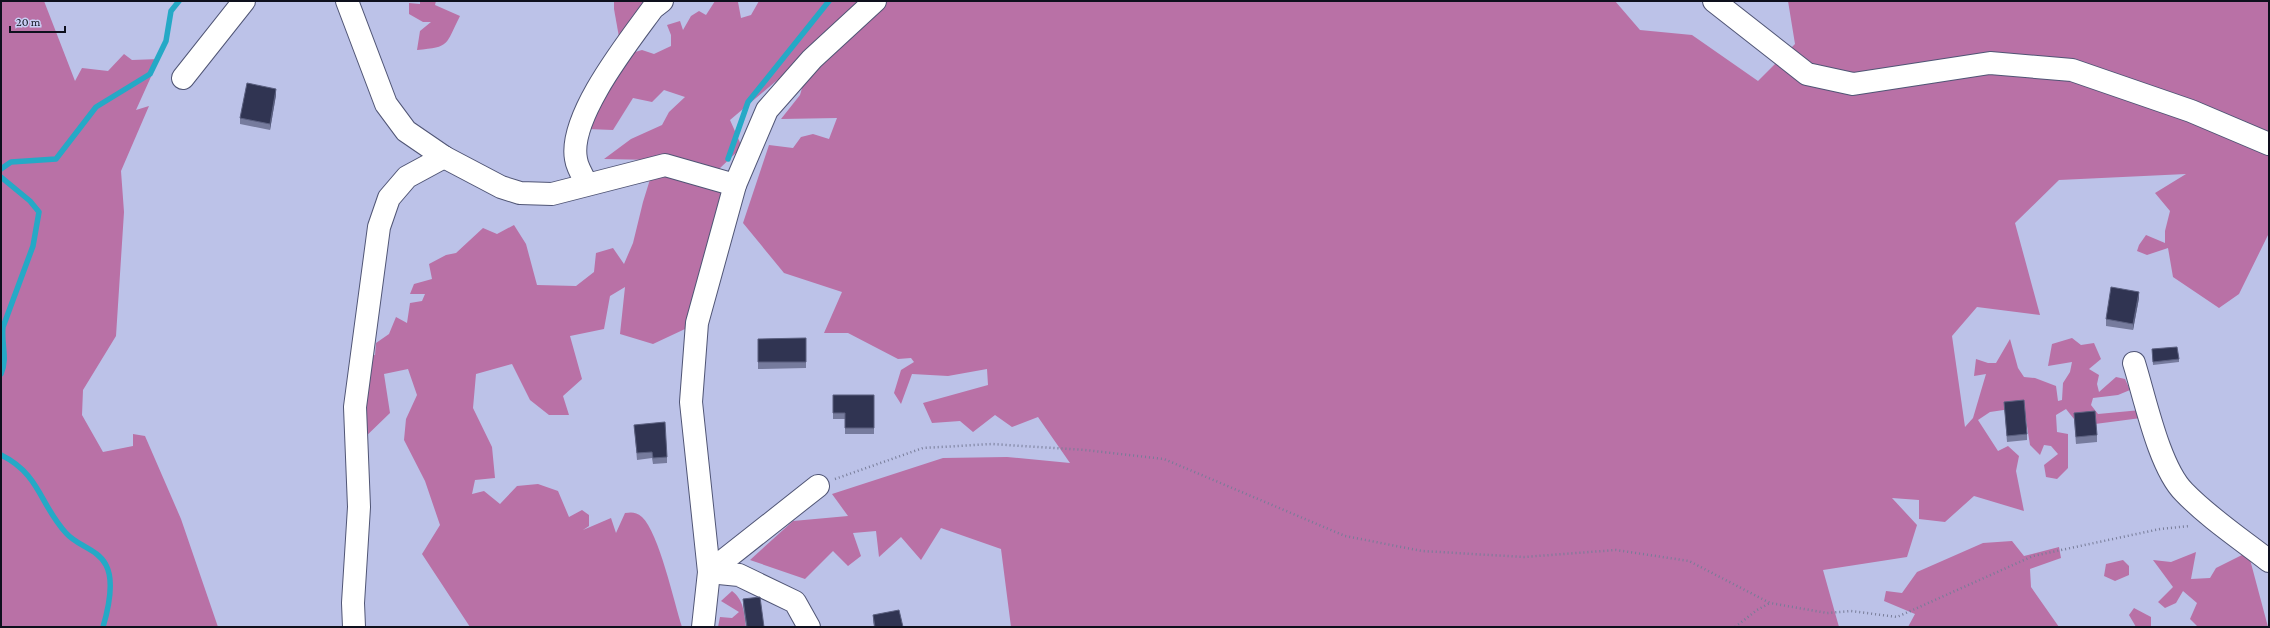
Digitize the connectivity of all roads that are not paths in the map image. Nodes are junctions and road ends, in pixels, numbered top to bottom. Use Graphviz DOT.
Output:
graph roads {
  1 [pos="244,1"];
  2 [pos="347,1"];
  3 [pos="662,1"];
  4 [pos="875,1"];
  5 [pos="1714,1"];
  6 [pos="183,78"];
  7 [pos="2269,144"];
  8 [pos="444,157"];
  9 [pos="587,184"];
  10 [pos="735,185"];
  11 [pos="2134,363"];
  12 [pos="818,486"];
  13 [pos="2269,561"];
  14 [pos="709,572"];
  15 [pos="354,627"];
  16 [pos="703,627"];
  17 [pos="810,627"];
  1 -- 6 [label="street"];
  2 -- 8 [label="street"];
  3 -- 9 [label="street"];
  4 -- 10 [label="street"];
  5 -- 7 [label="street"];
  8 -- 9 [label="street"];
  8 -- 15 [label="street"];
  9 -- 10 [label="street"];
  10 -- 14 [label="street"];
  11 -- 13 [label="street"];
  12 -- 14 [label="street"];
  14 -- 16 [label="street"];
  14 -- 17 [label="street"];
}
